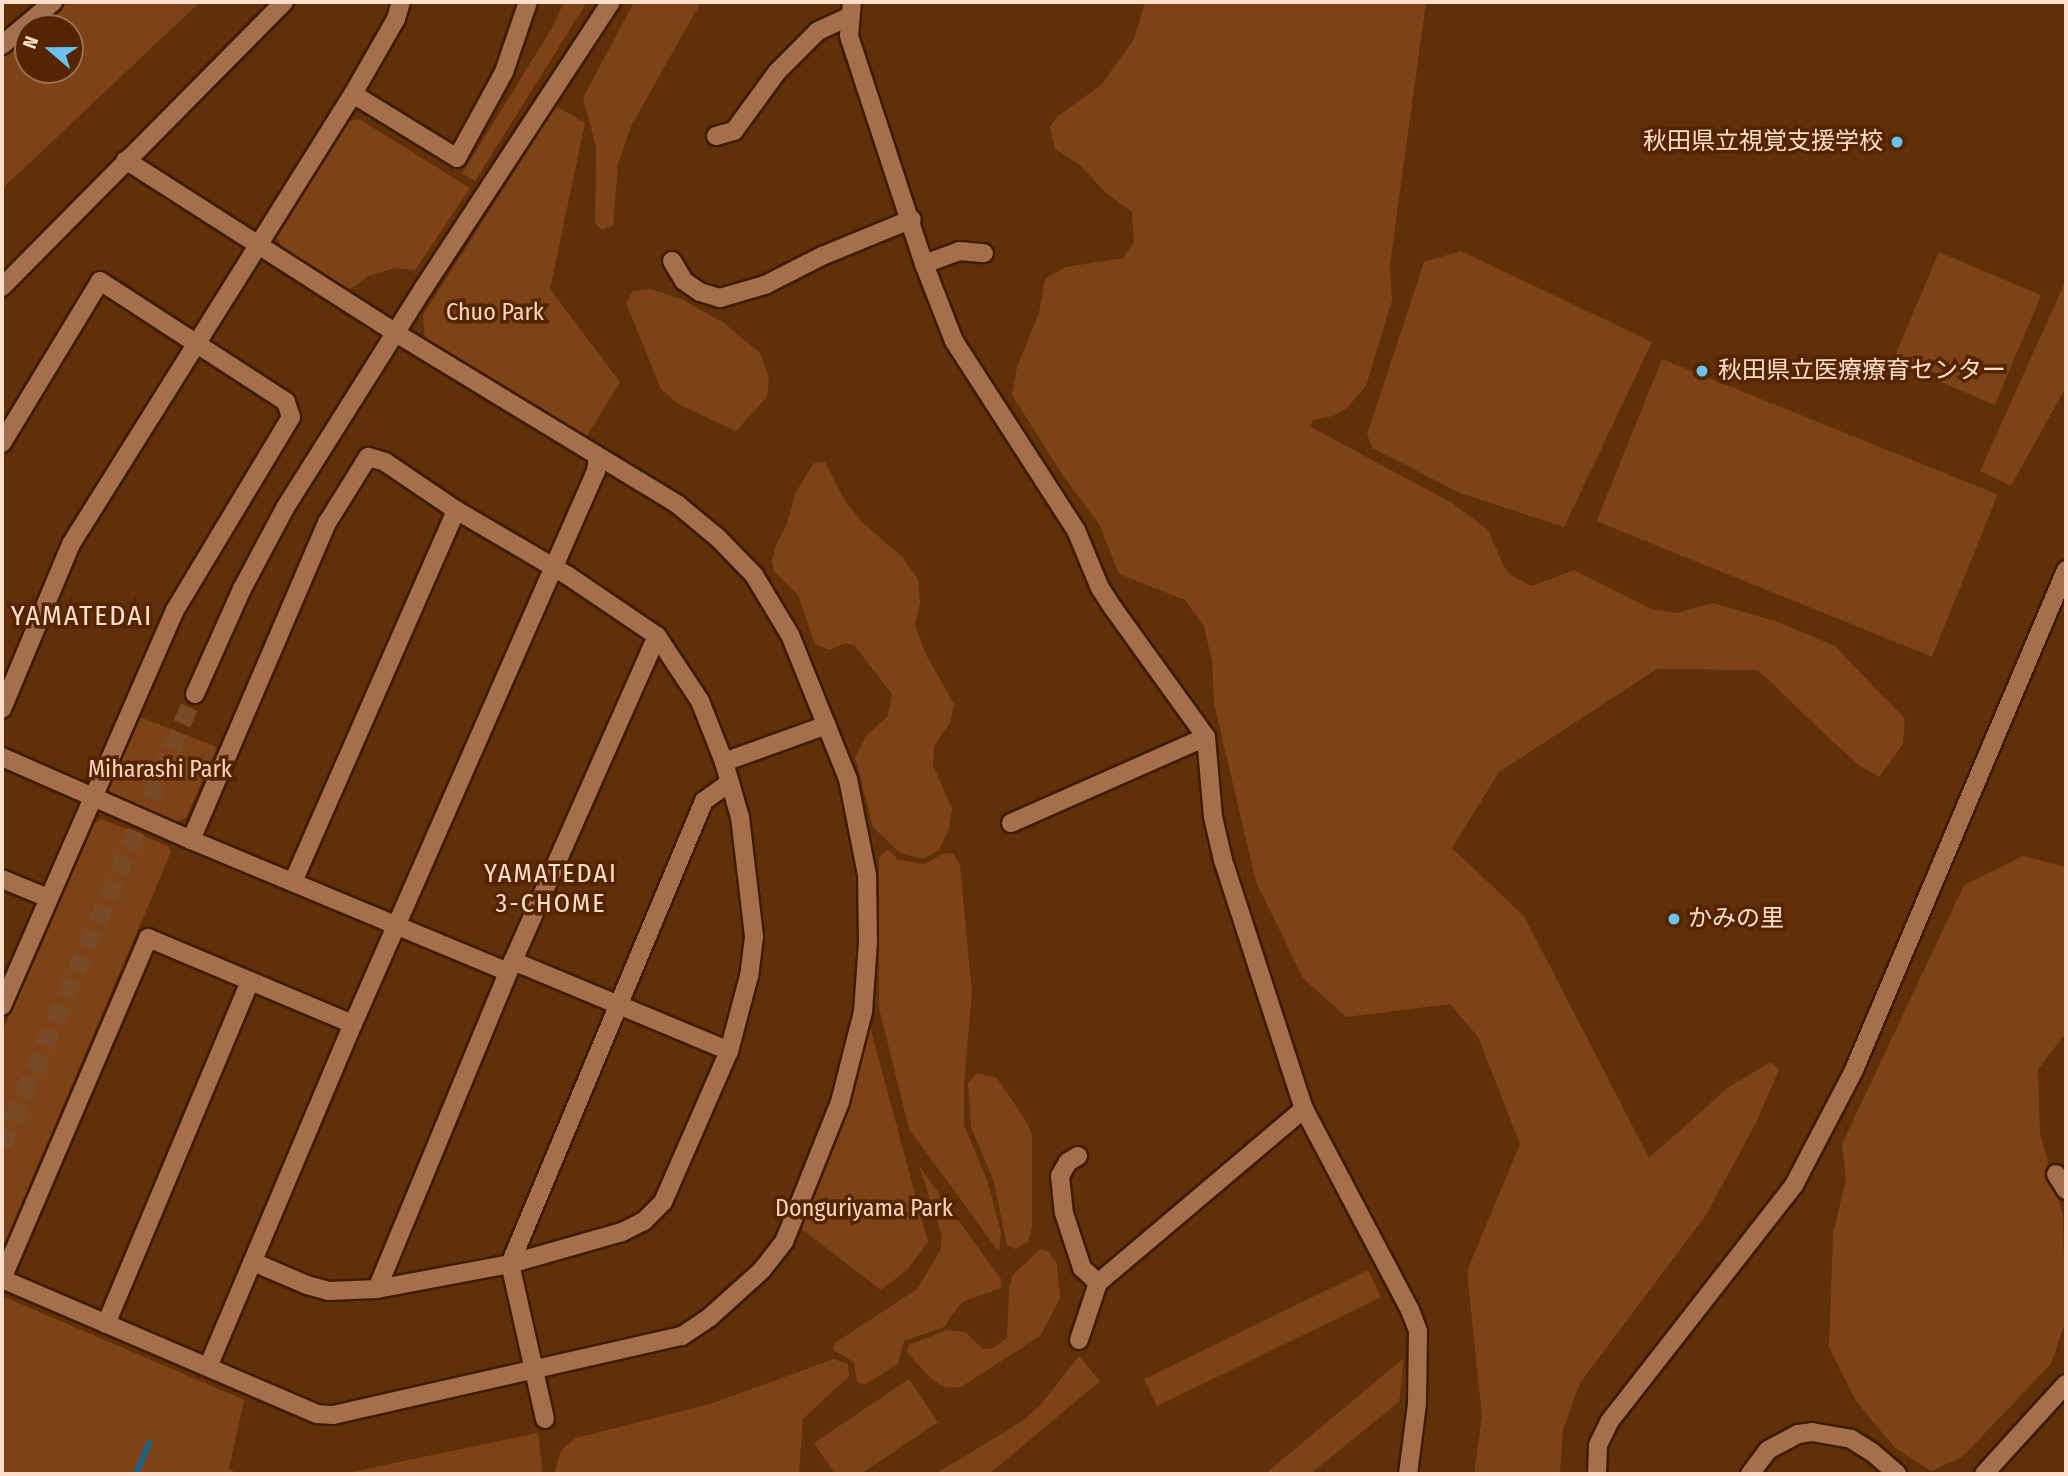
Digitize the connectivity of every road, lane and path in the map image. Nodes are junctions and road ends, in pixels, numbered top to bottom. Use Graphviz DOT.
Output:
graph roads {
  1 [pos="53,2"];
  2 [pos="284,2"];
  3 [pos="401,2"];
  4 [pos="528,2"];
  5 [pos="611,2"];
  6 [pos="850,9"];
  7 [pos="2,45"];
  8 [pos="353,94"];
  9 [pos="716,136"];
  10 [pos="126,160"];
  11 [pos="912,219"];
  12 [pos="258,243"];
  13 [pos="984,253"];
  14 [pos="673,261"];
  15 [pos="924,264"];
  16 [pos="2,287"];
  17 [pos="396,333"];
  18 [pos="195,342"];
  19 [pos="2,443"];
  20 [pos="598,457"];
  21 [pos="456,510"];
  22 [pos="554,567"];
  23 [pos="2066,570"];
  24 [pos="657,636"];
  25 [pos="195,694"];
  26 [pos="2,709"];
  27 [pos="827,726"];
  28 [pos="1206,737"];
  29 [pos="2,757"];
  30 [pos="724,762"];
  31 [pos="729,783"];
  32 [pos="92,796"];
  33 [pos="1011,823"];
  34 [pos="191,840"];
  35 [pos="2,879"];
  36 [pos="293,882"];
  37 [pos="48,898"];
  38 [pos="398,927"];
  39 [pos="511,967"];
  40 [pos="250,981"];
  41 [pos="618,1005"];
  42 [pos="2,1006"];
  43 [pos="353,1024"];
  44 [pos="729,1051"];
  45 [pos="1304,1109"];
  46 [pos="1078,1156"];
  47 [pos="2056,1174"];
  48 [pos="2066,1190"];
  49 [pos="253,1262"];
  50 [pos="510,1264"];
  51 [pos="2,1279"];
  52 [pos="1098,1283"];
  53 [pos="377,1289"];
  54 [pos="106,1324"];
  55 [pos="1079,1340"];
  56 [pos="208,1367"];
  57 [pos="535,1371"];
  58 [pos="2066,1384"];
  59 [pos="545,1419"];
  60 [pos="1408,1474"];
  61 [pos="1597,1474"];
  62 [pos="1750,1474"];
  63 [pos="1898,1474"];
  64 [pos="1984,1474"];
  1 -- 7 [label="street"];
  2 -- 10 [label="street"];
  3 -- 8 [label="street"];
  4 -- 8 [label="street"];
  5 -- 17 [label="street"];
  6 -- 9 [label="street"];
  6 -- 11 [label="street"];
  8 -- 12 [label="street"];
  10 -- 12 [label="street"];
  10 -- 16 [label="street"];
  11 -- 14 [label="street"];
  11 -- 15 [label="street"];
  12 -- 17 [label="street"];
  12 -- 18 [label="street"];
  13 -- 15 [label="street"];
  15 -- 28 [label="street"];
  17 -- 20 [label="street"];
  17 -- 25 [label="street"];
  18 -- 19 [label="street"];
  18 -- 26 [label="street"];
  18 -- 32 [label="street"];
  20 -- 22 [label="street"];
  20 -- 27 [label="street"];
  21 -- 22 [label="street"];
  21 -- 34 [label="street"];
  21 -- 36 [label="street"];
  22 -- 24 [label="street"];
  22 -- 38 [label="street"];
  23 -- 61 [label="street"];
  24 -- 30 [label="street"];
  24 -- 39 [label="street"];
  27 -- 30 [label="street"];
  27 -- 57 [label="street"];
  28 -- 33 [label="street"];
  28 -- 45 [label="street"];
  29 -- 32 [label="street"];
  30 -- 31 [label="street"];
  31 -- 41 [label="street"];
  31 -- 44 [label="street"];
  32 -- 34 [label="street"];
  32 -- 37 [label="street"];
  34 -- 36 [label="street"];
  35 -- 37 [label="street"];
  36 -- 38 [label="street"];
  37 -- 42 [label="street"];
  38 -- 39 [label="street"];
  38 -- 43 [label="street"];
  39 -- 41 [label="street"];
  39 -- 53 [label="street"];
  40 -- 43 [label="street"];
  40 -- 51 [label="street"];
  40 -- 54 [label="street"];
  41 -- 44 [label="street"];
  41 -- 50 [label="street"];
  43 -- 49 [label="street"];
  44 -- 50 [label="street"];
  45 -- 52 [label="street"];
  45 -- 60 [label="street"];
  46 -- 52 [label="street"];
  47 -- 48 [label="street"];
  49 -- 53 [label="street"];
  49 -- 56 [label="street"];
  50 -- 53 [label="street"];
  50 -- 57 [label="street"];
  51 -- 54 [label="street"];
  52 -- 55 [label="street"];
  54 -- 56 [label="street"];
  56 -- 57 [label="street"];
  57 -- 59 [label="street"];
  58 -- 64 [label="street"];
  62 -- 63 [label="street"];
}
